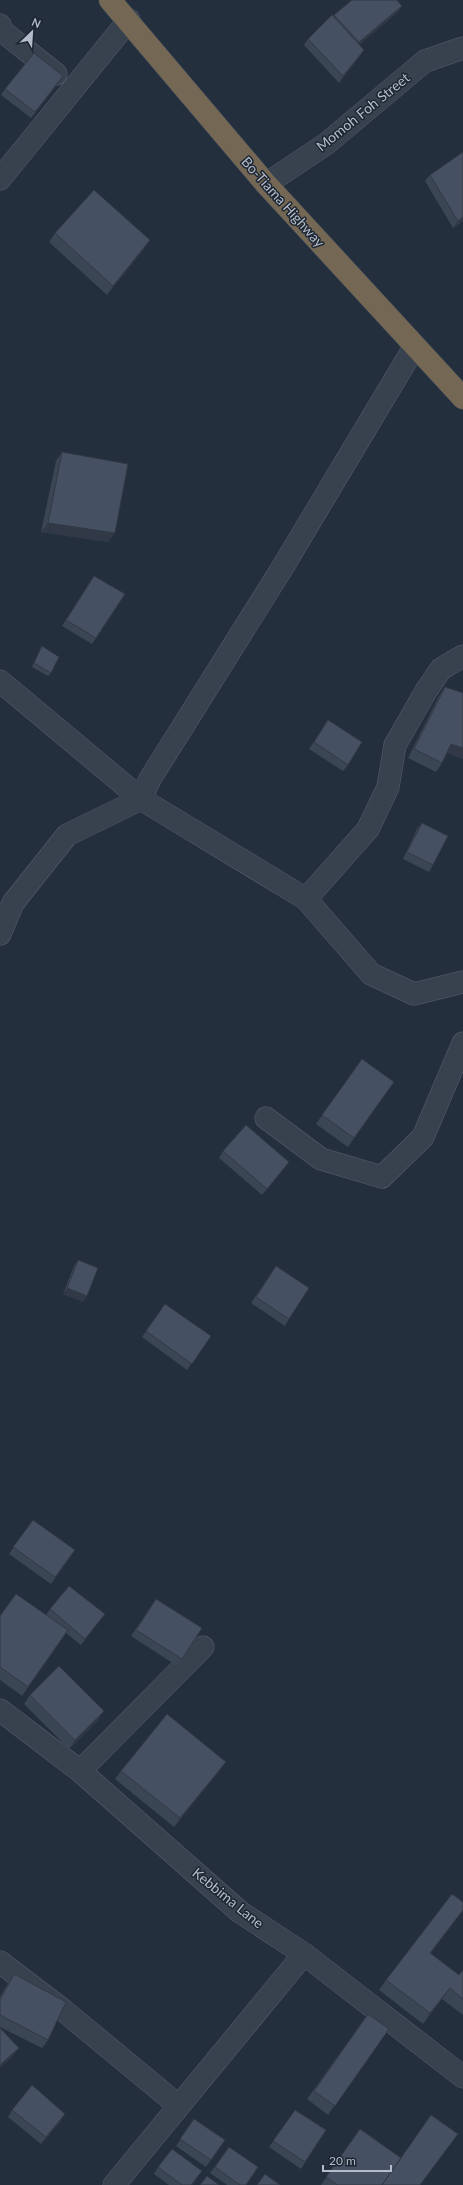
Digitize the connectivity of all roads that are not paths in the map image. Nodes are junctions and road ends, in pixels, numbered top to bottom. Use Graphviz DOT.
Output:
graph roads {
  1 [pos="110,0"];
  2 [pos="129,20"];
  3 [pos="0,25"];
  4 [pos="463,48"];
  5 [pos="74,88"];
  6 [pos="0,179"];
  7 [pos="266,184"];
  8 [pos="415,346"];
  9 [pos="463,398"];
  10 [pos="463,656"];
  11 [pos="0,681"];
  12 [pos="141,799"];
  13 [pos="306,899"];
  14 [pos="0,934"];
  15 [pos="463,982"];
  16 [pos="463,1043"];
  17 [pos="266,1118"];
  18 [pos="203,1647"];
  19 [pos="0,1710"];
  20 [pos="80,1771"];
  21 [pos="304,1954"];
  22 [pos="0,1962"];
  23 [pos="463,2077"];
  24 [pos="179,2106"];
  25 [pos="114,2185"];
  1 -- 2 [label="highway, Bo-Tiama Highway"];
  2 -- 5 [label="street"];
  2 -- 7 [label="highway, Bo-Tiama Highway"];
  3 -- 5 [label="street"];
  4 -- 7 [label="street, Momoh Foh Street"];
  5 -- 6 [label="street"];
  7 -- 8 [label="highway, Bo-Tiama Highway"];
  8 -- 9 [label="highway, Bo-Tiama Highway"];
  8 -- 12 [label="street"];
  10 -- 13 [label="street"];
  11 -- 12 [label="street"];
  12 -- 13 [label="street"];
  12 -- 14 [label="street"];
  13 -- 15 [label="street"];
  16 -- 17 [label="street"];
  18 -- 20 [label="street"];
  19 -- 20 [label="street, Kebbima Lane"];
  20 -- 21 [label="street, Kebbima Lane"];
  21 -- 23 [label="street, Kebbima Lane"];
  21 -- 24 [label="street"];
  22 -- 24 [label="street"];
  24 -- 25 [label="street"];
}
